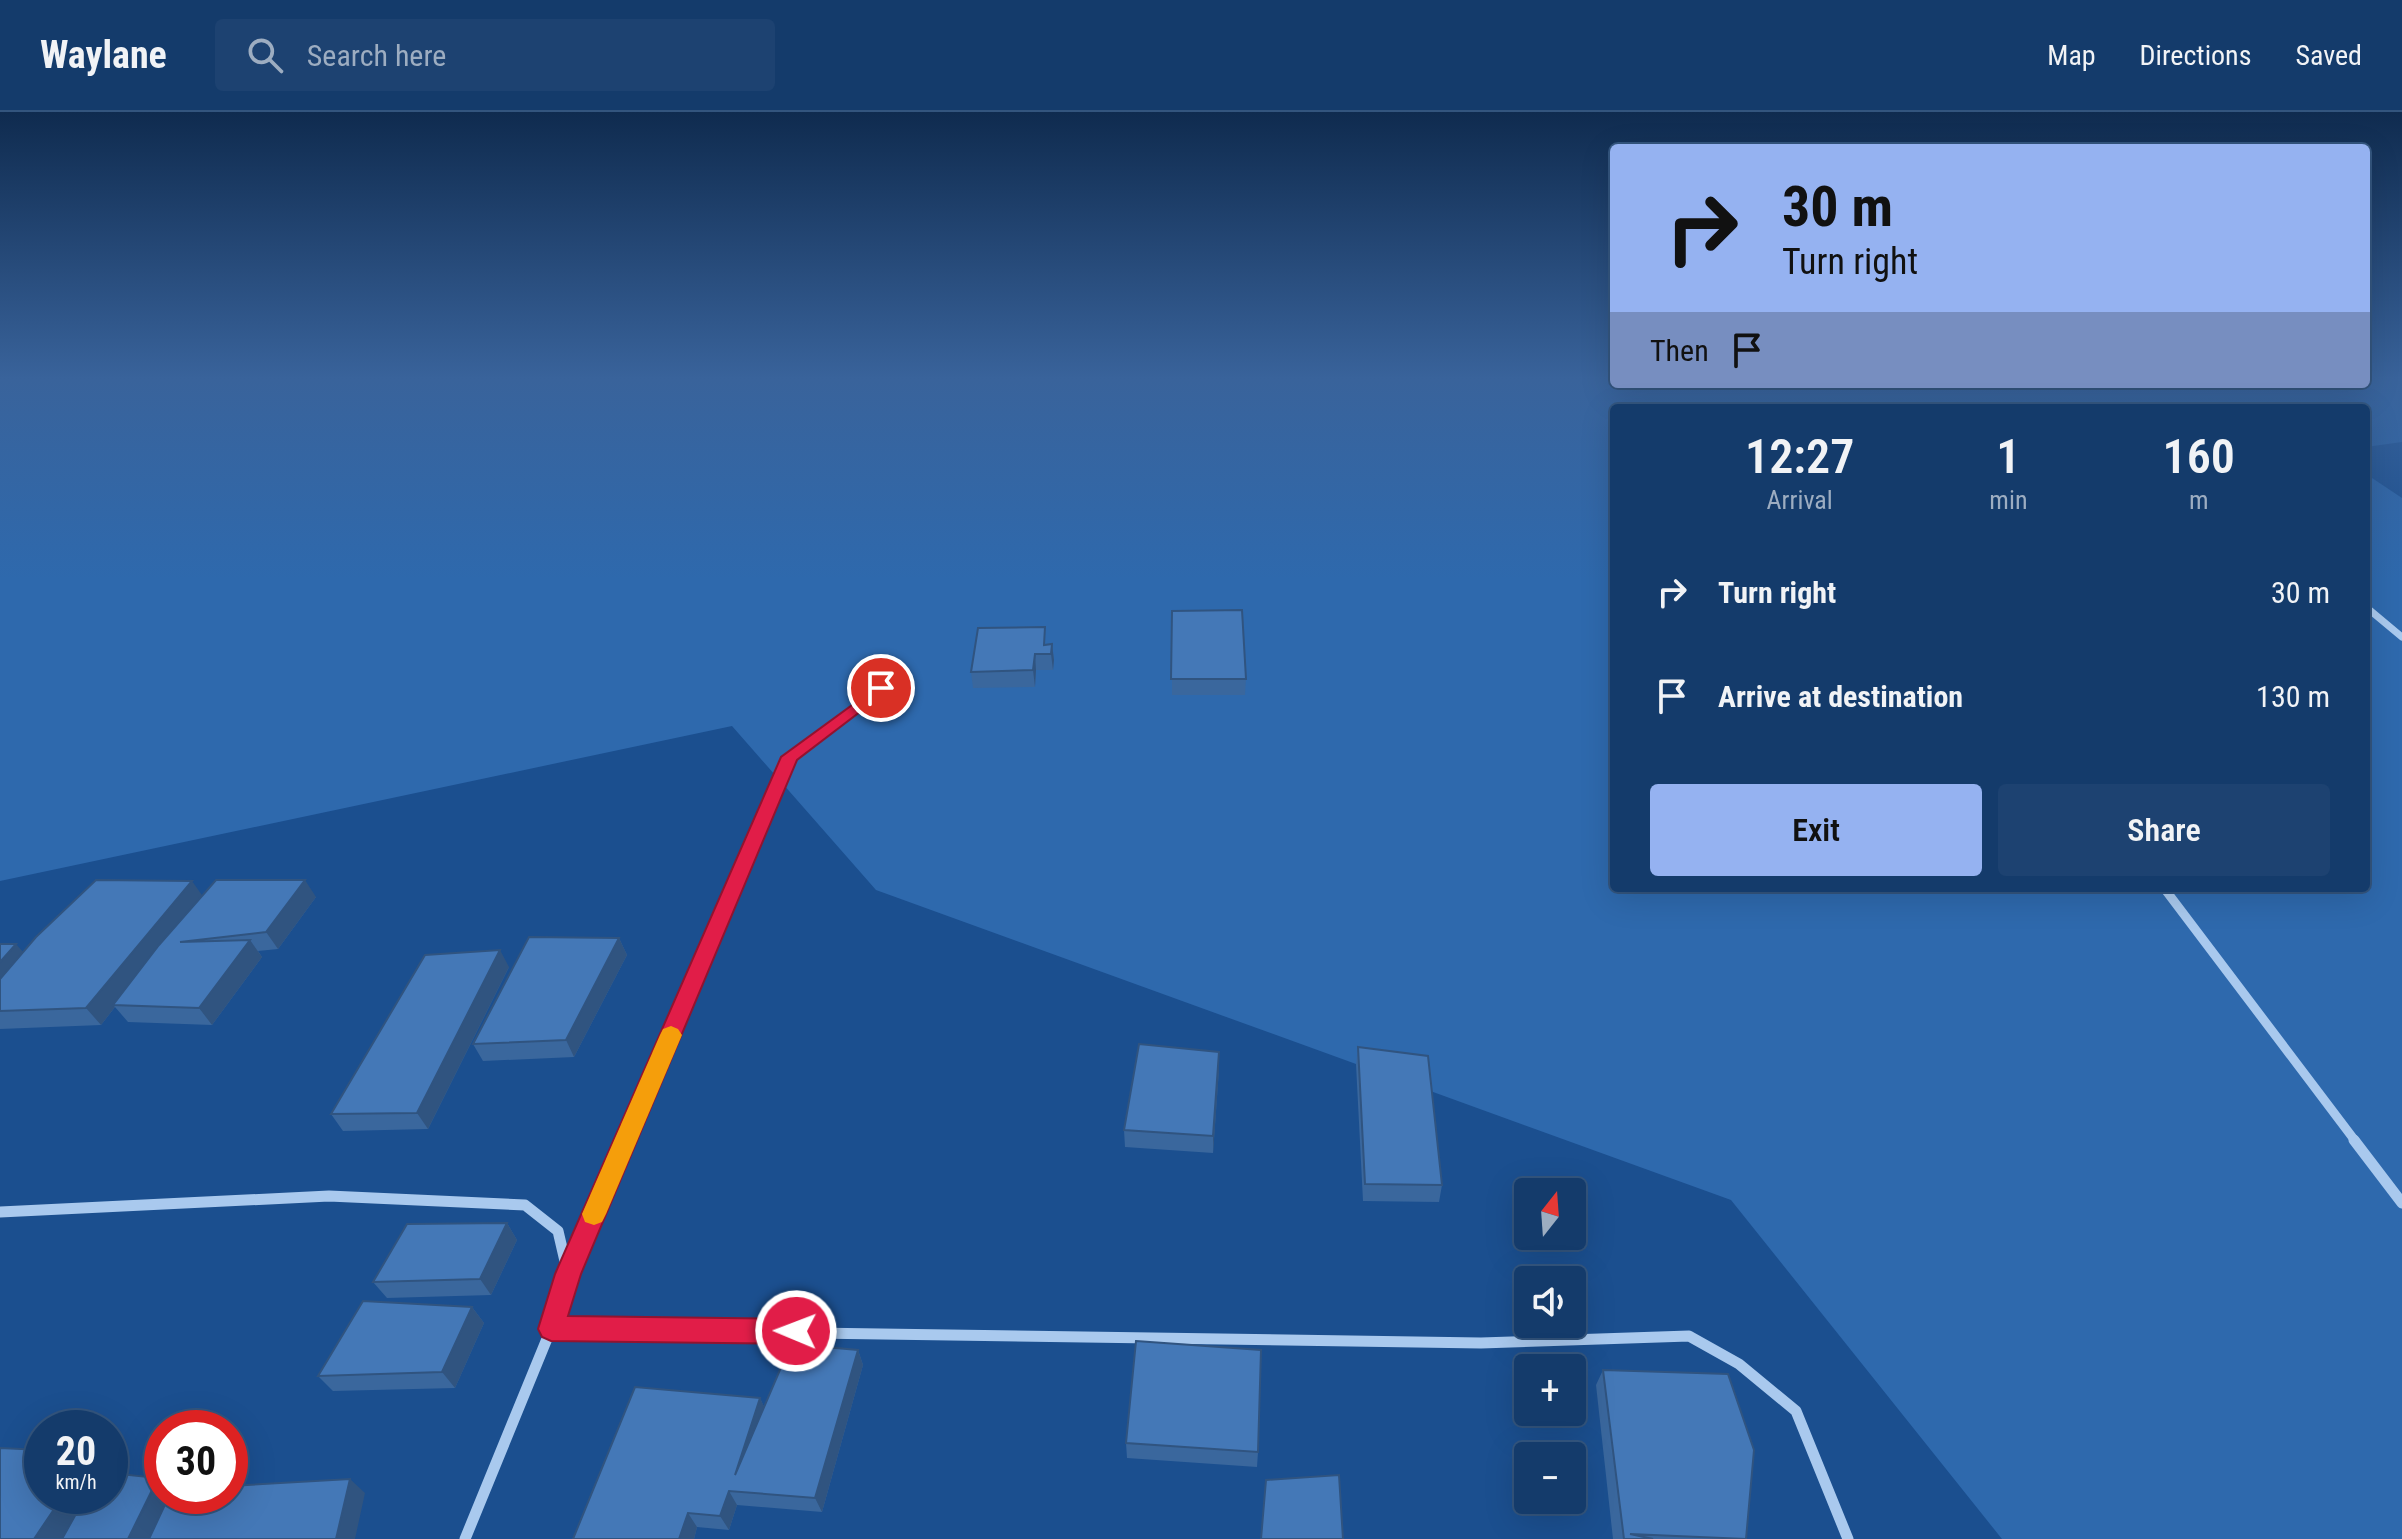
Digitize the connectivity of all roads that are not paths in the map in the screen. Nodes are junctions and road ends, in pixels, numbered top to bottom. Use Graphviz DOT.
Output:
graph roads {
  1 [pos="2370,610"];
  2 [pos="2402,637"];
  3 [pos="881,688"];
  4 [pos="2167,892"];
  5 [pos="2402,1203"];
  6 [pos="0,1212"];
  7 [pos="568,1274"];
  8 [pos="551,1329"];
  9 [pos="465,1539"];
  10 [pos="1848,1539"];
  1 -- 2 [label="street"];
  3 -- 7 [label="street"];
  4 -- 5 [label="street"];
  6 -- 7 [label="street"];
  7 -- 8 [label="street"];
  8 -- 9 [label="street"];
  8 -- 10 [label="street"];
}
